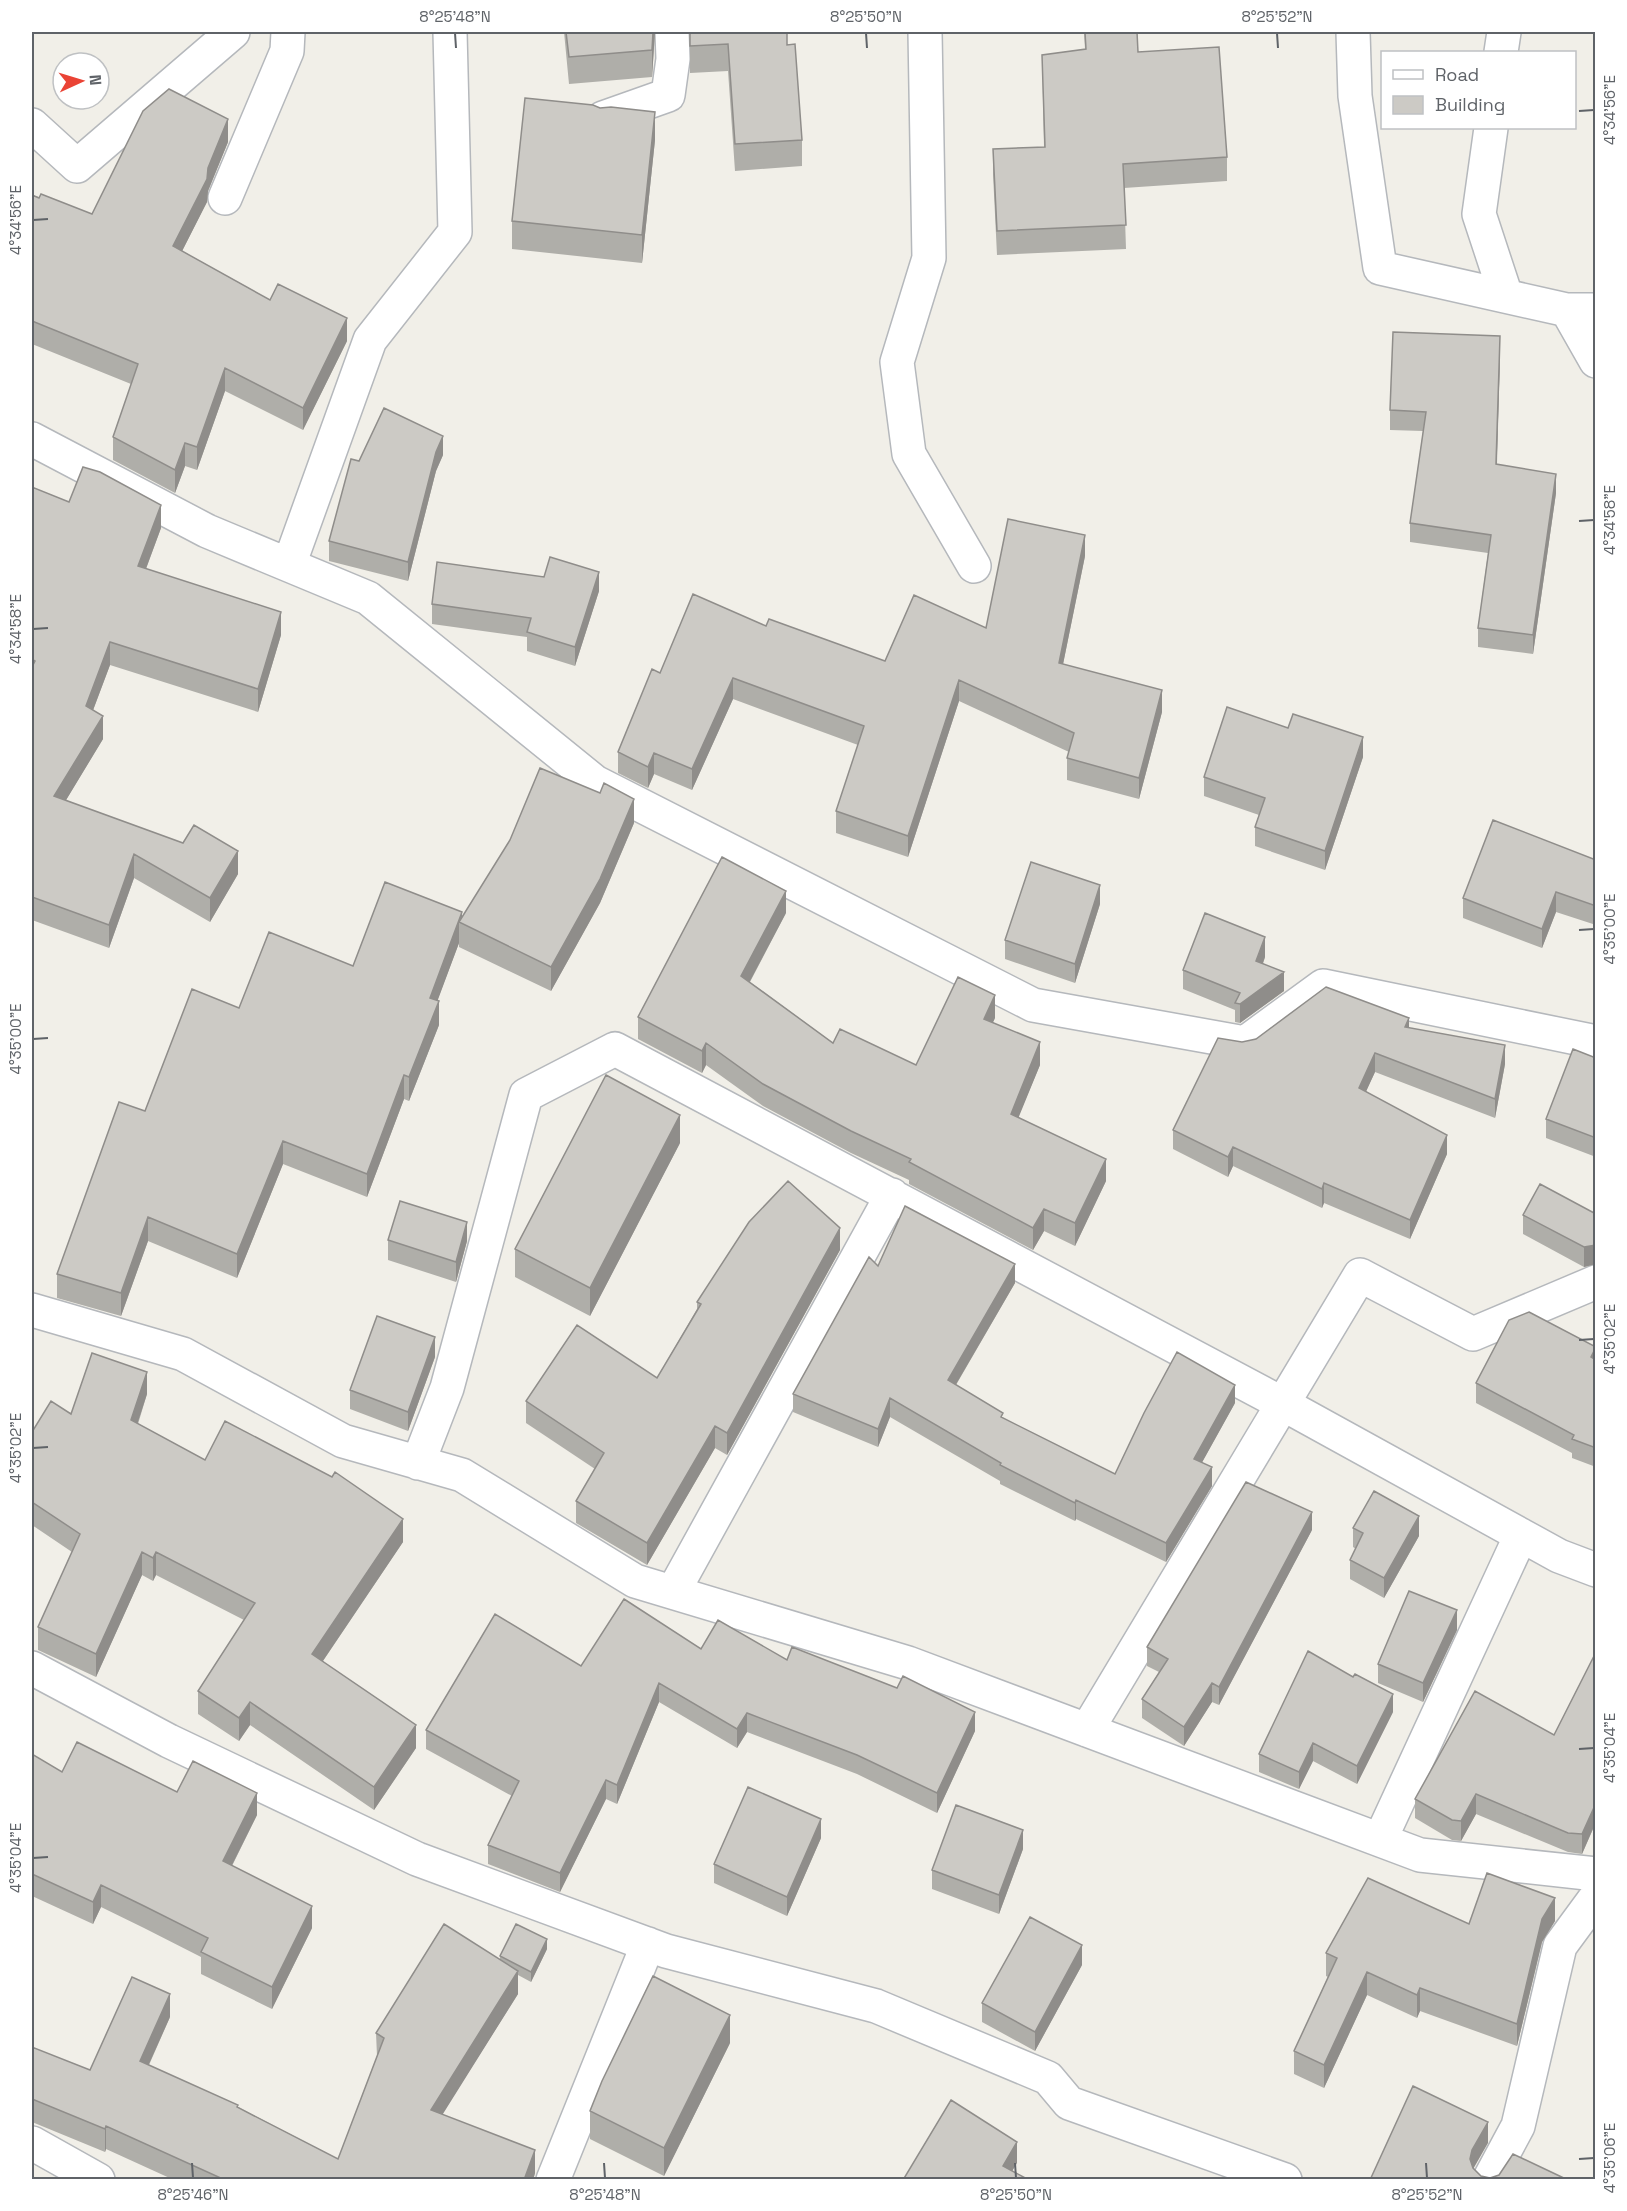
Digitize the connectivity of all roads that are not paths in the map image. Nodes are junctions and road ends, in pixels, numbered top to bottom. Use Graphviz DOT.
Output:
graph roads {
  1 [pos="233,32"];
  2 [pos="288,32"];
  3 [pos="450,32"];
  4 [pos="672,32"];
  5 [pos="925,32"];
  6 [pos="1353,32"];
  7 [pos="1504,32"];
  8 [pos="1501,51"];
  9 [pos="603,118"];
  10 [pos="32,125"];
  11 [pos="1491,129"];
  12 [pos="225,198"];
  13 [pos="1506,296"];
  14 [pos="1581,310"];
  15 [pos="1596,361"];
  16 [pos="32,438"];
  17 [pos="289,565"];
  18 [pos="974,566"];
  19 [pos="1596,1042"];
  20 [pos="892,1195"];
  21 [pos="1596,1282"];
  22 [pos="32,1310"];
  23 [pos="1283,1404"];
  24 [pos="418,1462"];
  25 [pos="1521,1535"];
  26 [pos="1596,1570"];
  27 [pos="672,1592"];
  28 [pos="32,1668"];
  29 [pos="1087,1731"];
  30 [pos="1380,1840"];
  31 [pos="1596,1874"];
  32 [pos="1596,1897"];
  33 [pos="648,1944"];
  34 [pos="32,2143"];
  35 [pos="98,2180"];
  36 [pos="553,2180"];
  37 [pos="1285,2180"];
  38 [pos="1490,2180"];
  1 -- 10 [label="street"];
  2 -- 12 [label="street"];
  3 -- 17 [label="street"];
  4 -- 9 [label="street"];
  5 -- 18 [label="street"];
  6 -- 13 [label="street"];
  7 -- 8 [label="street"];
  11 -- 13 [label="street"];
  13 -- 14 [label="street"];
  14 -- 15 [label="street"];
  16 -- 17 [label="street"];
  17 -- 19 [label="street"];
  20 -- 23 [label="street"];
  20 -- 24 [label="street"];
  20 -- 27 [label="street"];
  21 -- 23 [label="street"];
  22 -- 24 [label="street"];
  23 -- 25 [label="street"];
  23 -- 29 [label="street"];
  24 -- 27 [label="street"];
  25 -- 26 [label="street"];
  25 -- 30 [label="street"];
  27 -- 29 [label="street"];
  28 -- 33 [label="street"];
  29 -- 30 [label="street"];
  30 -- 31 [label="street"];
  32 -- 38 [label="street"];
  33 -- 36 [label="street"];
  33 -- 37 [label="street"];
  34 -- 35 [label="street"];
}
